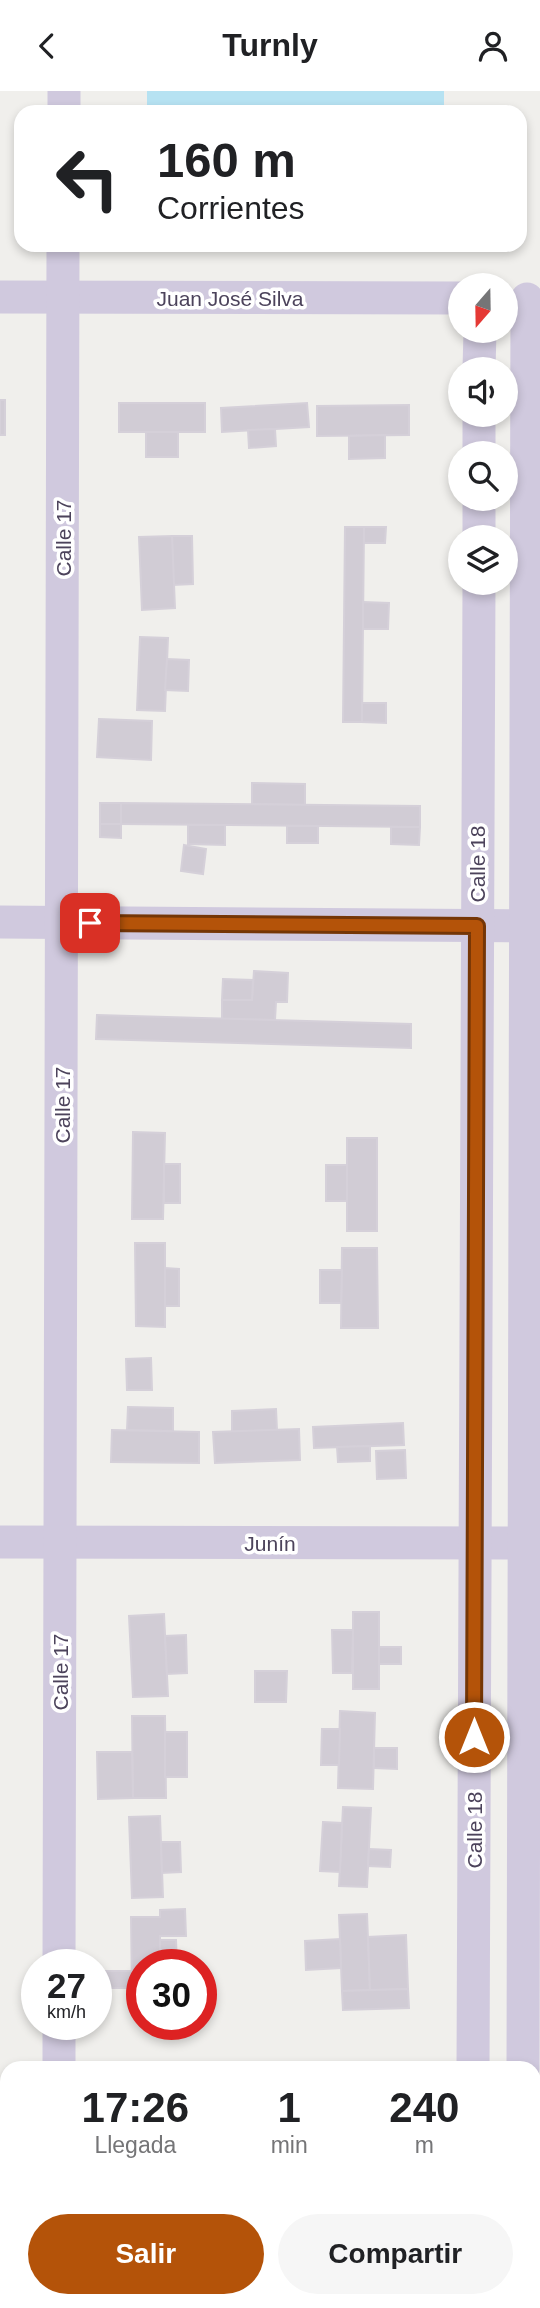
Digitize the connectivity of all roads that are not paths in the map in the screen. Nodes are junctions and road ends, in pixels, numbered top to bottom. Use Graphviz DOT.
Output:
graph roads {
  1 [pos="63,252"];
  2 [pos="0,297"];
  3 [pos="62,297"];
  4 [pos="448,299"];
  5 [pos="524,299"];
  6 [pos="479,595"];
  7 [pos="0,922"];
  8 [pos="63,922"];
  9 [pos="477,926"];
  10 [pos="533,926"];
  11 [pos="0,1542"];
  12 [pos="60,1542"];
  13 [pos="475,1543"];
  14 [pos="532,1543"];
  15 [pos="59,1949"];
  16 [pos="59,2040"];
  17 [pos="59,2061"];
  18 [pos="473,2061"];
  19 [pos="523,2061"];
  1 -- 3 [label="street, Calle 17"];
  2 -- 3 [label="street, Juan José Silva"];
  3 -- 4 [label="street, Juan José Silva"];
  3 -- 8 [label="street, Calle 17"];
  5 -- 10 [label="street"];
  6 -- 9 [label="street, Calle 18"];
  7 -- 8 [label="street"];
  8 -- 9 [label="street"];
  8 -- 12 [label="street, Calle 17"];
  9 -- 10 [label="street"];
  9 -- 13 [label="street, Calle 18"];
  10 -- 14 [label="street"];
  11 -- 12 [label="street, Junín"];
  12 -- 13 [label="street, Junín"];
  12 -- 15 [label="street, Calle 17"];
  13 -- 14 [label="street, Junín"];
  13 -- 18 [label="street, Calle 18"];
  14 -- 19 [label="street"];
  16 -- 17 [label="street"];
}
